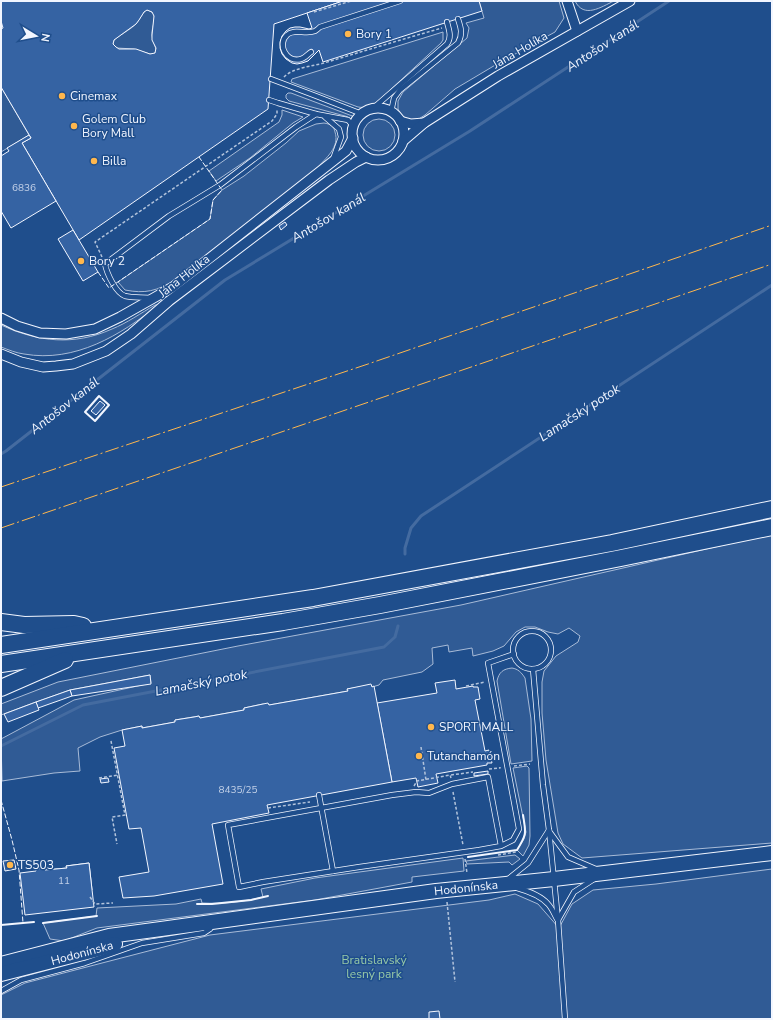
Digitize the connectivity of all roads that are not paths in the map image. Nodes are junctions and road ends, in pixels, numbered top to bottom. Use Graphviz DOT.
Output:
graph roads {
  1 [pos="400,1"];
  2 [pos="567,1"];
  3 [pos="630,1"];
  4 [pos="458,19"];
  5 [pos="447,22"];
  6 [pos="577,31"];
  7 [pos="311,52"];
  8 [pos="271,79"];
  9 [pos="269,100"];
  10 [pos="371,110"];
  11 [pos="391,112"];
  12 [pos="316,114"];
  13 [pos="362,114"];
  14 [pos="324,116"];
  15 [pos="400,121"];
  16 [pos="424,122"];
  17 [pos="354,127"];
  18 [pos="353,138"];
  19 [pos="403,141"];
  20 [pos="366,157"];
  21 [pos="331,163"];
  22 [pos="155,298"];
  23 [pos="1,318"];
  24 [pos="1,354"];
  25 [pos="772,509"];
  26 [pos="772,527"];
  27 [pos="1,622"];
  28 [pos="102,630"];
  29 [pos="1,645"];
  30 [pos="83,652"];
  31 [pos="514,654"];
  32 [pos="1,664"];
  33 [pos="533,669"];
  34 [pos="1,688"];
  35 [pos="319,796"];
  36 [pos="321,808"];
  37 [pos="548,830"];
  38 [pos="501,846"];
  39 [pos="772,853"];
  40 [pos="333,871"];
  41 [pos="603,872"];
  42 [pos="554,879"];
  43 [pos="500,885"];
  44 [pos="558,920"];
  45 [pos="161,929"];
  46 [pos="210,929"];
  47 [pos="1,964"];
  48 [pos="1,974"];
  49 [pos="1,991"];
  50 [pos="565,1019"];
  1 -- 7 [label="lane"];
  2 -- 6 [label="street"];
  3 -- 6 [label="street, Jána Holíka"];
  4 -- 11 [label="lane"];
  5 -- 10 [label="lane"];
  6 -- 16 [label="street, Jána Holíka"];
  8 -- 13 [label="lane"];
  9 -- 12 [label="lane"];
  10 -- 11 [label="street"];
  10 -- 13 [label="street"];
  11 -- 15 [label="street"];
  12 -- 14 [label="lane"];
  12 -- 22 [label="lane"];
  13 -- 17 [label="street"];
  14 -- 17 [label="lane"];
  14 -- 21 [label="lane"];
  15 -- 16 [label="street"];
  15 -- 19 [label="street"];
  16 -- 19 [label="street, Jána Holíka"];
  17 -- 18 [label="street"];
  18 -- 20 [label="street"];
  18 -- 21 [label="street, Jána Holíka"];
  19 -- 20 [label="street"];
  20 -- 24 [label="street, Jána Holíka"];
  21 -- 22 [label="street, Jána Holíka"];
  22 -- 23 [label="street, Jána Holíka"];
  25 -- 28 [label="highway"];
  26 -- 30 [label="highway"];
  27 -- 28 [label="highway"];
  28 -- 29 [label="highway"];
  30 -- 32 [label="highway"];
  30 -- 34 [label="highway"];
  31 -- 33 [label="lane"];
  31 -- 33 [label="lane"];
  31 -- 38 [label="lane"];
  33 -- 37 [label="lane"];
  35 -- 36 [label="lane"];
  36 -- 38 [label="lane"];
  36 -- 40 [label="lane"];
  36 -- 40 [label="lane"];
  37 -- 41 [label="lane"];
  37 -- 42 [label="lane"];
  37 -- 43 [label="lane"];
  38 -- 40 [label="lane"];
  39 -- 41 [label="main road, Hodonínska"];
  41 -- 42 [label="main road, Hodonínska"];
  41 -- 44 [label="lane"];
  42 -- 43 [label="main road, Hodonínska"];
  42 -- 44 [label="lane"];
  43 -- 44 [label="lane"];
  43 -- 45 [label="main road, Hodonínska"];
  44 -- 50 [label="lane"];
  45 -- 47 [label="main road, Hodonínska"];
  45 -- 48 [label="main road, Hodonínska"];
  46 -- 49 [label="lane"];
}
